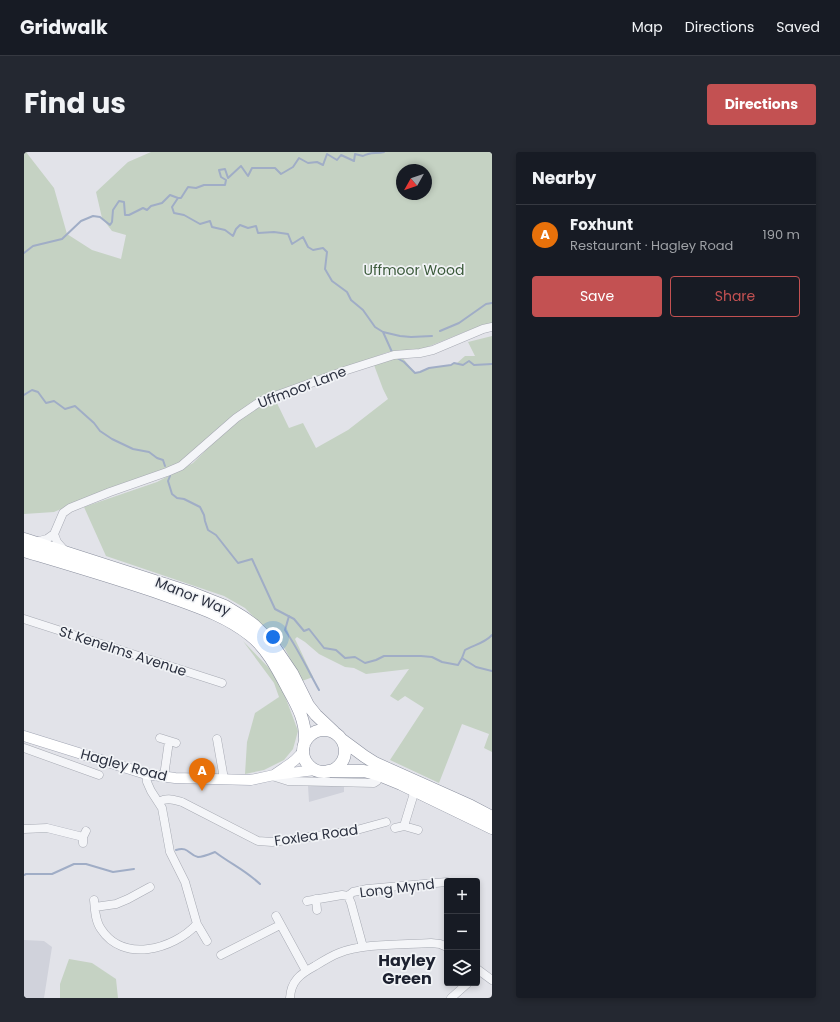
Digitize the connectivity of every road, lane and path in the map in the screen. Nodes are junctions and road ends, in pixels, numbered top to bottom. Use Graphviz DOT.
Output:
graph roads {
  1 [pos="492,328"];
  2 [pos="54,534"];
  3 [pos="29,540"];
  4 [pos="24,551"];
  5 [pos="68,553"];
  6 [pos="24,619"];
  7 [pos="222,683"];
  8 [pos="337,735"];
  9 [pos="24,736"];
  10 [pos="160,738"];
  11 [pos="217,739"];
  12 [pos="304,746"];
  13 [pos="24,748"];
  14 [pos="78,753"];
  15 [pos="75,766"];
  16 [pos="315,770"];
  17 [pos="328,771"];
  18 [pos="146,774"];
  19 [pos="99,775"];
  20 [pos="273,775"];
  21 [pos="379,775"];
  22 [pos="164,776"];
  23 [pos="224,779"];
  24 [pos="415,790"];
  25 [pos="159,802"];
  26 [pos="492,816"];
  27 [pos="386,822"];
  28 [pos="404,826"];
  29 [pos="395,828"];
  30 [pos="492,828"];
  31 [pos="24,829"];
  32 [pos="418,830"];
  33 [pos="84,837"];
  34 [pos="444,882"];
  35 [pos="150,887"];
  36 [pos="348,896"];
  37 [pos="316,899"];
  38 [pos="307,901"];
  39 [pos="317,910"];
  40 [pos="276,916"];
  41 [pos="197,924"];
  42 [pos="280,925"];
  43 [pos="207,941"];
  44 [pos="444,946"];
  45 [pos="363,947"];
  46 [pos="221,955"];
  47 [pos="306,971"];
  48 [pos="480,972"];
  49 [pos="492,980"];
  50 [pos="465,986"];
  51 [pos="290,998"];
  52 [pos="451,998"];
  1 -- 2 [label="street, Uffmoor Lane"];
  2 -- 3 [label="street"];
  2 -- 5 [label="street"];
  3 -- 5 [label="highway, Manor Way"];
  4 -- 12 [label="highway, Manor Way"];
  5 -- 8 [label="highway, Manor Way"];
  6 -- 7 [label="street, St Kenelms Avenue"];
  8 -- 12 [label="highway"];
  8 -- 17 [label="highway"];
  8 -- 26 [label="highway, Manor Way"];
  9 -- 14 [label="main road, Hagley Road"];
  10 -- 22 [label="street"];
  11 -- 23 [label="street"];
  12 -- 16 [label="highway"];
  12 -- 20 [label="main road, Hagley Road"];
  13 -- 15 [label="street, Hagley Road"];
  14 -- 15 [label="street"];
  14 -- 18 [label="main road, Hagley Road"];
  15 -- 19 [label="street, Hagley Road"];
  16 -- 17 [label="highway"];
  16 -- 20 [label="main road, Hagley Road"];
  17 -- 21 [label="highway"];
  18 -- 22 [label="main road, Hagley Road"];
  18 -- 25 [label="street"];
  20 -- 21 [label="street"];
  20 -- 23 [label="main road, Hagley Road"];
  21 -- 24 [label="highway"];
  22 -- 23 [label="main road, Hagley Road"];
  24 -- 28 [label="street"];
  24 -- 30 [label="highway"];
  25 -- 27 [label="street, Foxlea Road"];
  25 -- 41 [label="street"];
  28 -- 29 [label="street"];
  28 -- 32 [label="street"];
  31 -- 33 [label="street"];
  34 -- 36 [label="street, Long Mynd"];
  35 -- 41 [label="street"];
  36 -- 37 [label="street, Long Mynd"];
  36 -- 45 [label="street, Long Mynd"];
  37 -- 38 [label="street, Long Mynd"];
  37 -- 39 [label="street"];
  40 -- 42 [label="street"];
  41 -- 43 [label="street"];
  42 -- 46 [label="street"];
  42 -- 47 [label="street"];
  44 -- 45 [label="street"];
  45 -- 47 [label="street"];
  47 -- 51 [label="street"];
  48 -- 49 [label="street"];
  50 -- 52 [label="street"];
}
